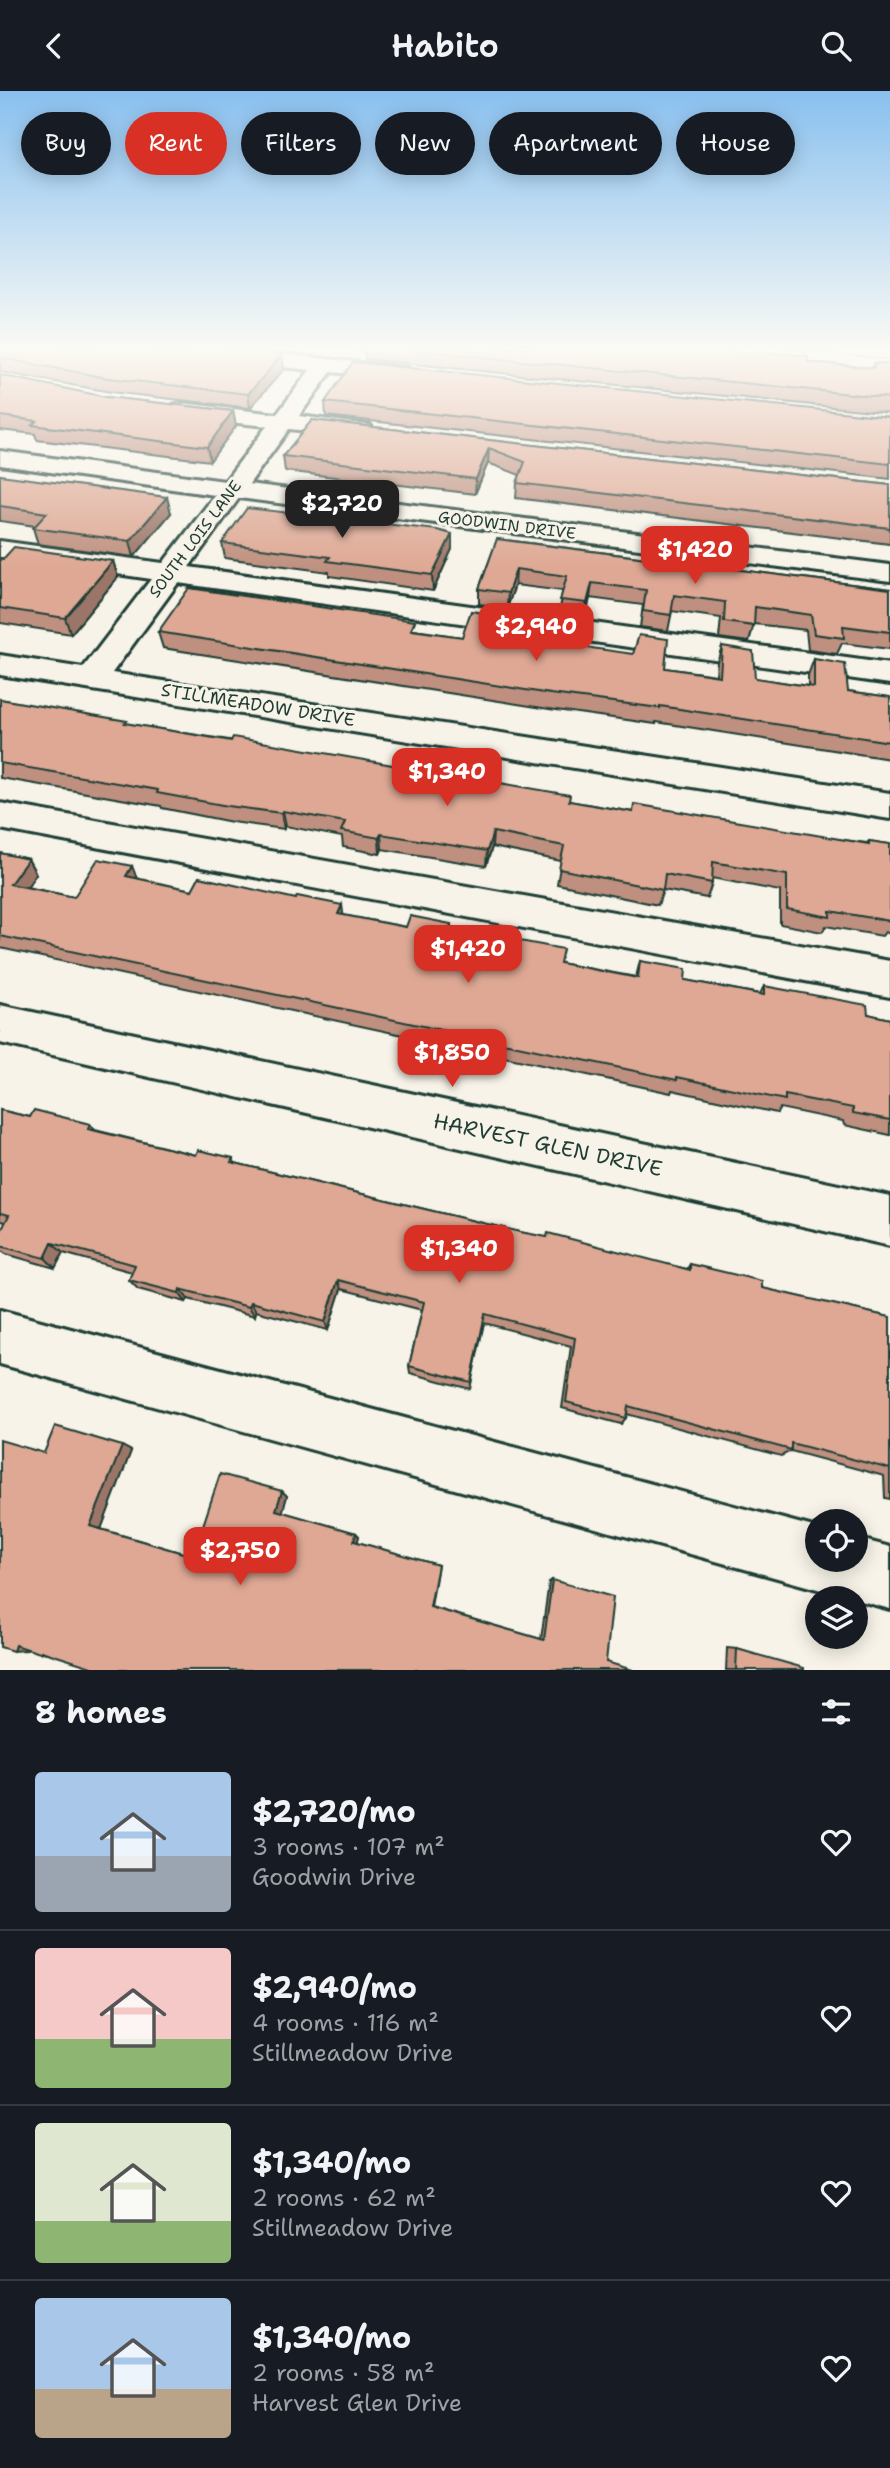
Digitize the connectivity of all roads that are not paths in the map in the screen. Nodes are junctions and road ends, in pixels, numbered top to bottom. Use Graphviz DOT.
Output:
graph roads {
  1 [pos="283,421"];
  2 [pos="289,422"];
  3 [pos="379,432"];
  4 [pos="0,458"];
  5 [pos="231,490"];
  6 [pos="0,549"];
  7 [pos="170,573"];
  8 [pos="890,573"];
  9 [pos="0,665"];
  10 [pos="890,674"];
  11 [pos="91,678"];
  12 [pos="890,806"];
  13 [pos="0,816"];
  14 [pos="890,979"];
  15 [pos="0,1024"];
  16 [pos="890,1221"];
  17 [pos="0,1337"];
  18 [pos="805,1555"];
  19 [pos="867,1572"];
  20 [pos="890,1578"];
  1 -- 5 [label="street, SOUTH LOIS LANE"];
  2 -- 3 [label="street"];
  4 -- 5 [label="street, GOODWIN DRIVE"];
  5 -- 7 [label="street, SOUTH LOIS LANE"];
  5 -- 8 [label="street, GOODWIN DRIVE"];
  6 -- 7 [label="street"];
  7 -- 10 [label="street"];
  7 -- 11 [label="street, SOUTH LOIS LANE"];
  9 -- 11 [label="street, STILLMEADOW DRIVE"];
  11 -- 12 [label="street, STILLMEADOW DRIVE"];
  13 -- 14 [label="street"];
  15 -- 16 [label="street, HARVEST GLEN DRIVE"];
  17 -- 18 [label="street"];
  19 -- 20 [label="street"];
}
